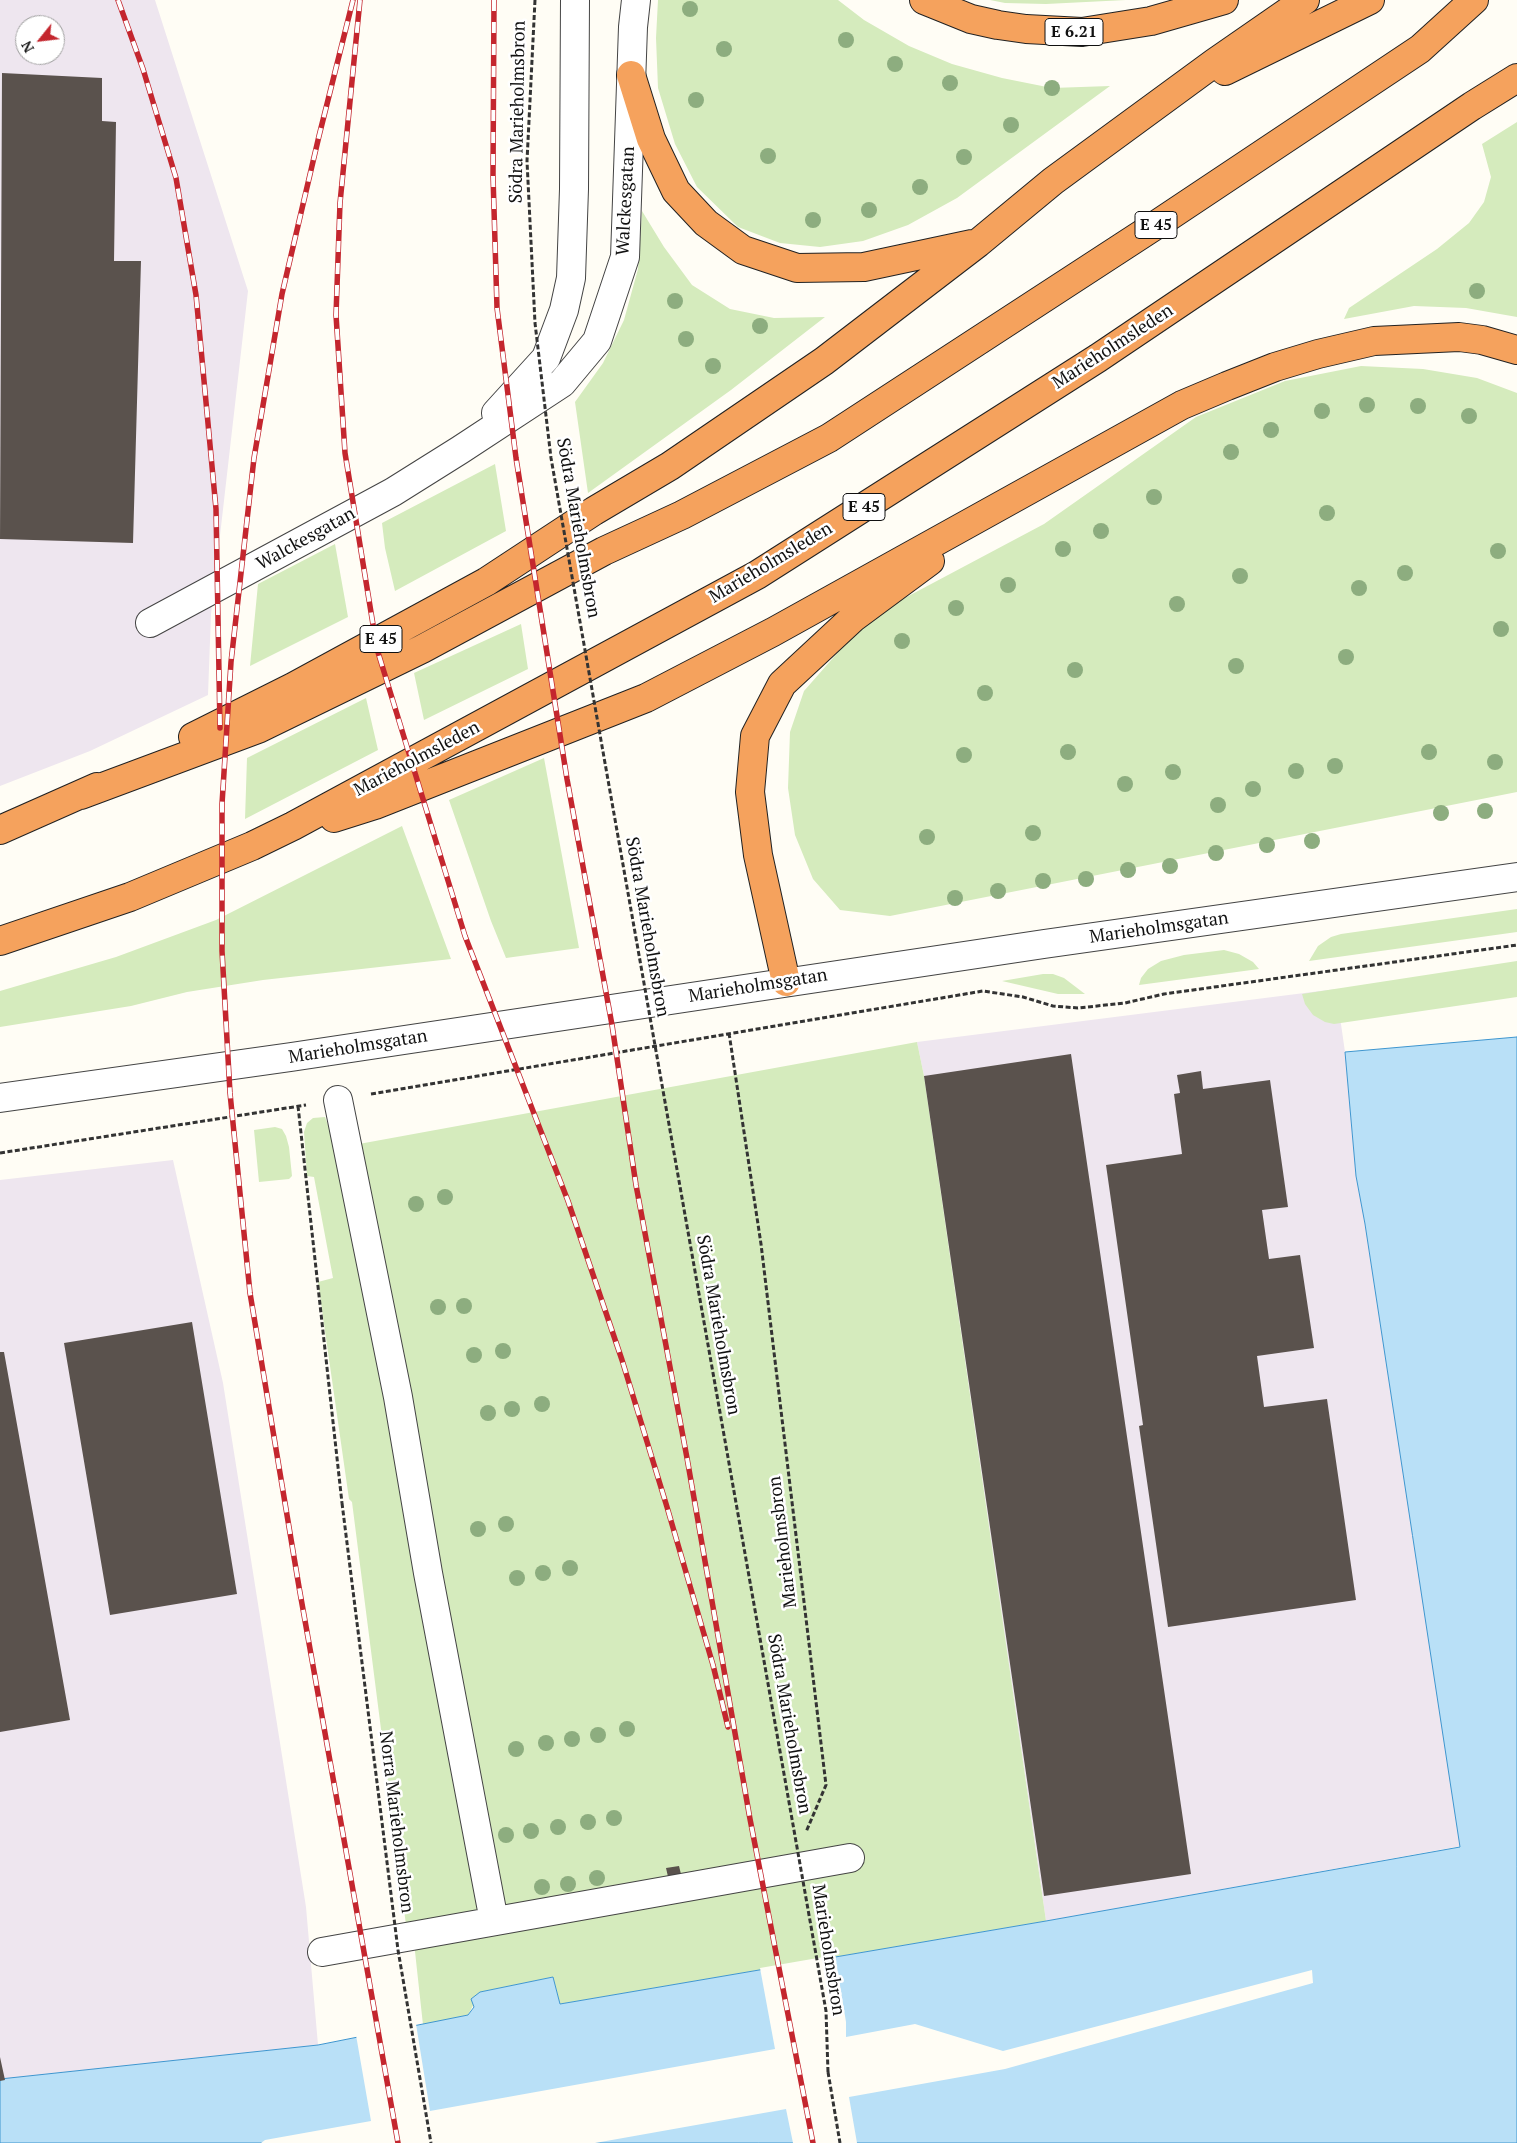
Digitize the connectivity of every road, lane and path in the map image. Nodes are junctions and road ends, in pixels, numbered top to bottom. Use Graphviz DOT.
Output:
graph roads {
  1 [pos="535,0"];
  2 [pos="575,0"];
  3 [pos="636,0"];
  4 [pos="924,0"];
  5 [pos="1224,0"];
  6 [pos="1305,0"];
  7 [pos="1370,0"];
  8 [pos="1474,0"];
  9 [pos="631,75"];
  10 [pos="1517,78"];
  11 [pos="1517,84"];
  12 [pos="1472,106"];
  13 [pos="1152,108"];
  14 [pos="974,244"];
  15 [pos="1517,350"];
  16 [pos="460,450"];
  17 [pos="1019,495"];
  18 [pos="150,623"];
  19 [pos="82,795"];
  20 [pos="0,830"];
  21 [pos="252,846"];
  22 [pos="1517,877"];
  23 [pos="0,941"];
  24 [pos="1517,945"];
  25 [pos="786,982"];
  26 [pos="729,1033"];
  27 [pos="0,1098"];
  28 [pos="338,1100"];
  29 [pos="298,1106"];
  30 [pos="0,1153"];
  31 [pos="805,1835"];
  32 [pos="802,1843"];
  33 [pos="798,1852"];
  34 [pos="850,1858"];
  35 [pos="494,1922"];
  36 [pos="322,1952"];
  37 [pos="431,2143"];
  38 [pos="840,2143"];
  1 -- 33 [label="path, Södra Marieholmsbron, bridge"];
  2 -- 16 [label="street, Walckesgatan"];
  3 -- 9 [label="street, Walckesgatan"];
  4 -- 5 [label="highway, E 6.21"];
  6 -- 13 [label="highway, E 45"];
  7 -- 13 [label="highway"];
  8 -- 19 [label="highway, E 45"];
  9 -- 14 [label="highway, E 45"];
  9 -- 16 [label="street, Walckesgatan"];
  10 -- 12 [label="highway, Marieholmsleden / E 45"];
  11 -- 12 [label="highway, E 45"];
  12 -- 21 [label="highway, Marieholmsleden / E 45"];
  13 -- 14 [label="highway, E 45"];
  14 -- 19 [label="highway, E 45"];
  15 -- 17 [label="highway, E 45"];
  16 -- 18 [label="street, Walckesgatan"];
  17 -- 21 [label="highway, E 45"];
  17 -- 25 [label="highway"];
  19 -- 20 [label="highway, E 45"];
  21 -- 23 [label="highway, Marieholmsleden / E 45"];
  22 -- 25 [label="street, Marieholmsgatan"];
  24 -- 26 [label="path"];
  25 -- 27 [label="street, Marieholmsgatan"];
  26 -- 28 [label="path"];
  26 -- 31 [label="path, Marieholmsbron"];
  28 -- 29 [label="path"];
  28 -- 35 [label="street"];
  29 -- 30 [label="path"];
  29 -- 37 [label="path, Norra Marieholmsbron, bridge"];
  32 -- 33 [label="path, bridge"];
  33 -- 38 [label="path, Marieholmsbron, bridge"];
  34 -- 35 [label="street"];
  35 -- 36 [label="street"];
}
